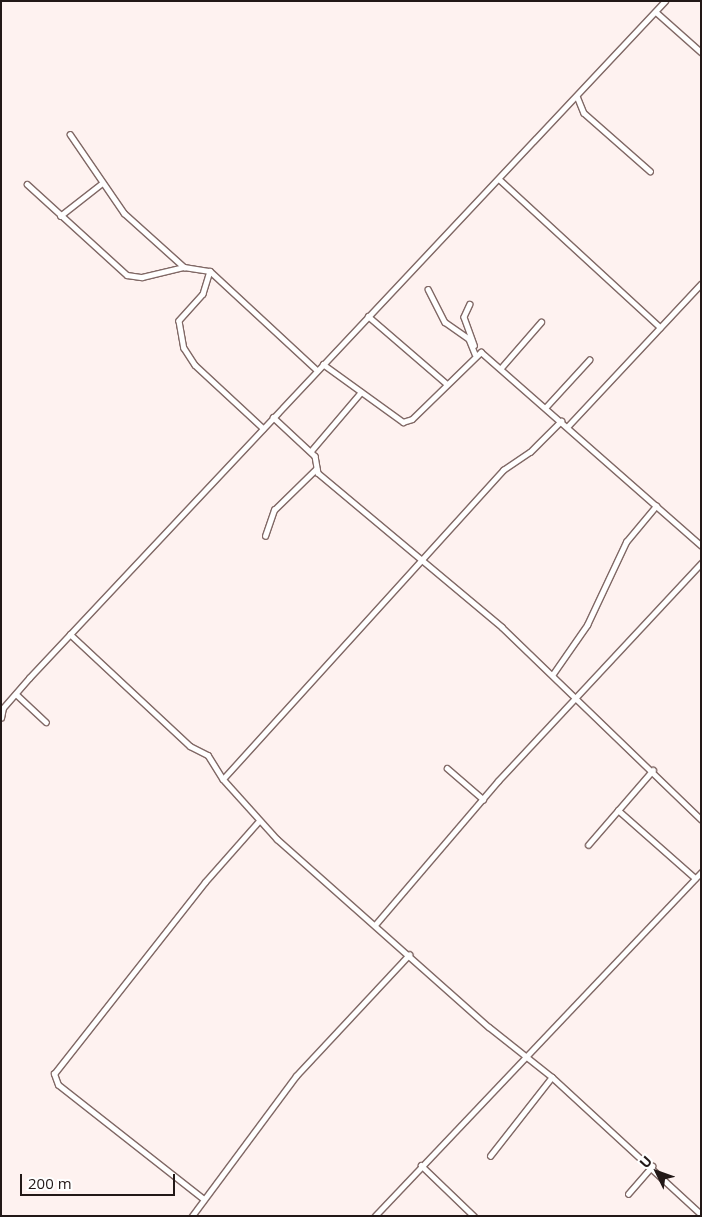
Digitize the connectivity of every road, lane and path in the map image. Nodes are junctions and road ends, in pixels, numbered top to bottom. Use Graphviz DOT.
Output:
graph roads {
  1 [pos="666,1"];
  2 [pos="656,12"];
  3 [pos="701,52"];
  4 [pos="577,96"];
  5 [pos="70,134"];
  6 [pos="650,171"];
  7 [pos="499,179"];
  8 [pos="27,184"];
  9 [pos="102,184"];
  10 [pos="60,216"];
  11 [pos="184,267"];
  12 [pos="210,272"];
  13 [pos="701,284"];
  14 [pos="428,288"];
  15 [pos="470,304"];
  16 [pos="368,316"];
  17 [pos="541,322"];
  18 [pos="660,327"];
  19 [pos="474,346"];
  20 [pos="475,354"];
  21 [pos="589,360"];
  22 [pos="323,364"];
  23 [pos="501,368"];
  24 [pos="317,370"];
  25 [pos="447,384"];
  26 [pos="361,392"];
  27 [pos="546,407"];
  28 [pos="273,417"];
  29 [pos="561,421"];
  30 [pos="567,426"];
  31 [pos="263,428"];
  32 [pos="311,451"];
  33 [pos="316,469"];
  34 [pos="656,506"];
  35 [pos="265,536"];
  36 [pos="701,546"];
  37 [pos="424,560"];
  38 [pos="701,563"];
  39 [pos="70,634"];
  40 [pos="553,674"];
  41 [pos="16,694"];
  42 [pos="578,697"];
  43 [pos="1,718"];
  44 [pos="46,722"];
  45 [pos="447,768"];
  46 [pos="653,770"];
  47 [pos="223,779"];
  48 [pos="483,799"];
  49 [pos="618,810"];
  50 [pos="701,819"];
  51 [pos="259,821"];
  52 [pos="588,845"];
  53 [pos="698,876"];
  54 [pos="375,925"];
  55 [pos="409,955"];
  56 [pos="525,1057"];
  57 [pos="552,1077"];
  58 [pos="490,1156"];
  59 [pos="421,1165"];
  60 [pos="652,1166"];
  61 [pos="628,1194"];
  62 [pos="203,1199"];
  63 [pos="699,1213"];
  64 [pos="192,1216"];
  65 [pos="375,1216"];
  66 [pos="474,1216"];
  1 -- 2 [label="street"];
  2 -- 3 [label="street"];
  2 -- 4 [label="street"];
  4 -- 6 [label="street"];
  4 -- 7 [label="street"];
  5 -- 9 [label="street"];
  7 -- 16 [label="street"];
  7 -- 18 [label="street"];
  8 -- 10 [label="street"];
  9 -- 10 [label="street"];
  9 -- 11 [label="street"];
  10 -- 11 [label="street"];
  11 -- 12 [label="street"];
  12 -- 24 [label="street"];
  12 -- 31 [label="street"];
  13 -- 18 [label="street"];
  14 -- 19 [label="street"];
  15 -- 19 [label="street"];
  16 -- 22 [label="street"];
  16 -- 25 [label="street"];
  17 -- 23 [label="street"];
  18 -- 30 [label="street"];
  19 -- 20 [label="street"];
  20 -- 23 [label="street"];
  20 -- 25 [label="street"];
  21 -- 27 [label="street"];
  22 -- 24 [label="street"];
  22 -- 26 [label="street"];
  23 -- 27 [label="street"];
  24 -- 28 [label="street"];
  25 -- 26 [label="street"];
  26 -- 32 [label="street"];
  27 -- 29 [label="street"];
  28 -- 31 [label="street"];
  28 -- 32 [label="street"];
  29 -- 30 [label="street"];
  29 -- 37 [label="street"];
  30 -- 34 [label="street"];
  31 -- 39 [label="street"];
  32 -- 33 [label="street"];
  33 -- 35 [label="street"];
  33 -- 37 [label="street"];
  34 -- 36 [label="street"];
  34 -- 40 [label="street"];
  37 -- 40 [label="street"];
  37 -- 47 [label="street"];
  38 -- 42 [label="street"];
  39 -- 41 [label="street"];
  39 -- 47 [label="street"];
  40 -- 42 [label="street"];
  41 -- 43 [label="street"];
  41 -- 44 [label="street"];
  42 -- 46 [label="street"];
  42 -- 48 [label="street"];
  45 -- 48 [label="street"];
  46 -- 49 [label="street"];
  46 -- 50 [label="street"];
  47 -- 51 [label="street"];
  48 -- 54 [label="street"];
  49 -- 52 [label="street"];
  49 -- 53 [label="street"];
  51 -- 54 [label="street"];
  51 -- 62 [label="street"];
  53 -- 56 [label="street"];
  54 -- 55 [label="street"];
  55 -- 56 [label="street"];
  55 -- 62 [label="street"];
  56 -- 57 [label="street"];
  56 -- 59 [label="street"];
  57 -- 58 [label="street"];
  57 -- 60 [label="street"];
  59 -- 65 [label="street"];
  59 -- 66 [label="street"];
  60 -- 61 [label="street"];
  60 -- 63 [label="street"];
  62 -- 64 [label="street"];
}
